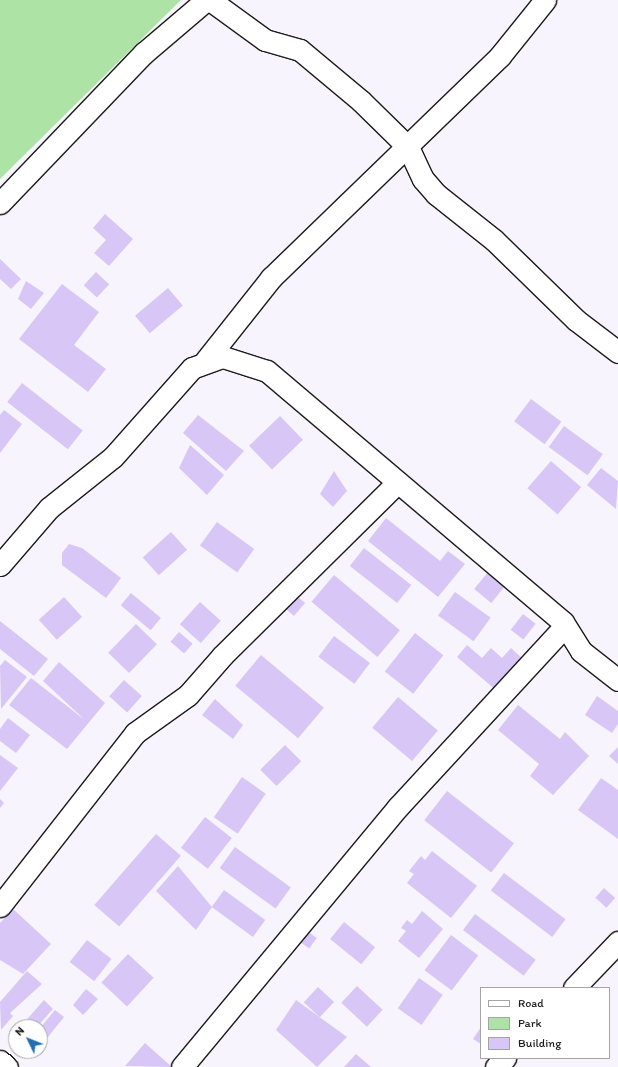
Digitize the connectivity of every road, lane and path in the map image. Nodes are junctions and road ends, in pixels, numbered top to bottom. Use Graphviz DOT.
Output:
graph roads {
  1 [pos="206,0"];
  2 [pos="210,0"];
  3 [pos="545,0"];
  4 [pos="408,147"];
  5 [pos="0,203"];
  6 [pos="618,352"];
  7 [pos="206,360"];
  8 [pos="396,484"];
  9 [pos="0,565"];
  10 [pos="564,627"];
  11 [pos="618,680"];
  12 [pos="0,906"];
  13 [pos="618,942"];
  14 [pos="575,987"];
  15 [pos="504,1059"];
  16 [pos="0,1061"];
  17 [pos="7,1067"];
  18 [pos="182,1067"];
  19 [pos="496,1067"];
  1 -- 5 [label="street"];
  2 -- 4 [label="street"];
  3 -- 4 [label="street"];
  4 -- 6 [label="street"];
  4 -- 7 [label="street"];
  7 -- 8 [label="street"];
  7 -- 9 [label="street"];
  8 -- 10 [label="street"];
  8 -- 12 [label="street"];
  10 -- 11 [label="street"];
  10 -- 18 [label="street"];
  13 -- 14 [label="street"];
  15 -- 19 [label="street"];
  16 -- 17 [label="street"];
}
